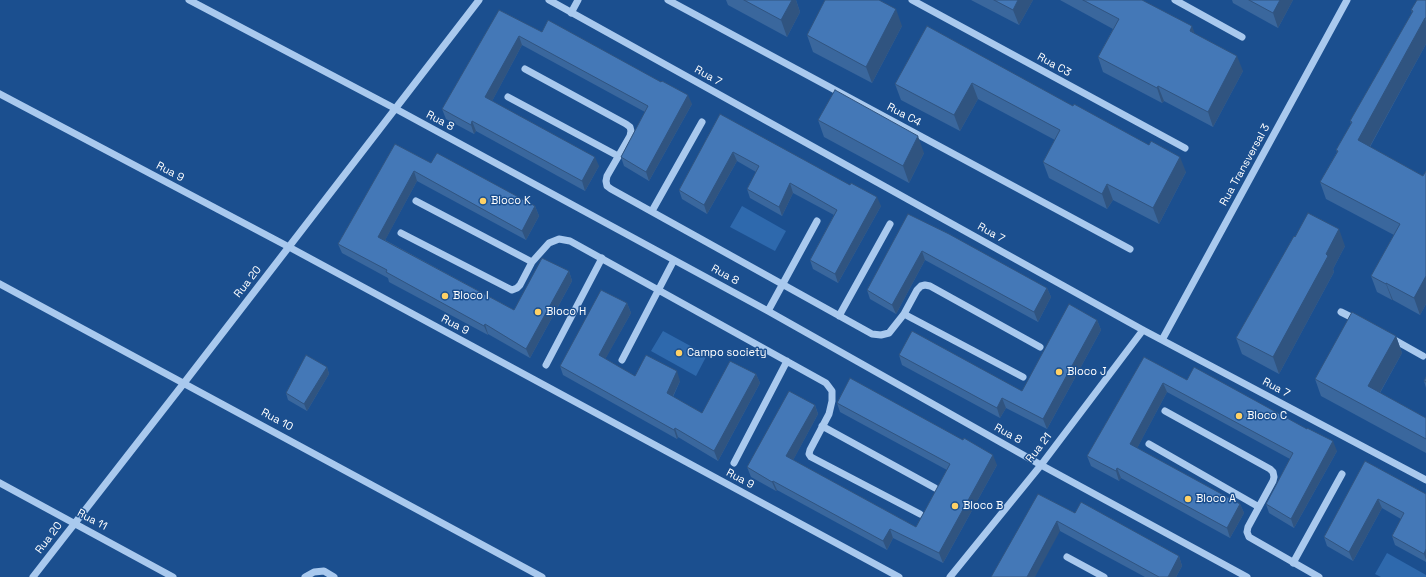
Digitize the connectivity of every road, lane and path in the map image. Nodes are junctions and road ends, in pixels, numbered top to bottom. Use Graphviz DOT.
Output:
graph roads {
  1 [pos="189,0"];
  2 [pos="479,0"];
  3 [pos="549,0"];
  4 [pos="578,0"];
  5 [pos="668,0"];
  6 [pos="912,0"];
  7 [pos="1175,0"];
  8 [pos="1347,0"];
  9 [pos="571,13"];
  10 [pos="1242,37"];
  11 [pos="525,69"];
  12 [pos="0,94"];
  13 [pos="508,97"];
  14 [pos="396,109"];
  15 [pos="702,122"];
  16 [pos="1185,148"];
  17 [pos="618,156"];
  18 [pos="416,201"];
  19 [pos="652,211"];
  20 [pos="817,221"];
  21 [pos="890,224"];
  22 [pos="401,233"];
  23 [pos="289,247"];
  24 [pos="1130,249"];
  25 [pos="602,258"];
  26 [pos="674,260"];
  27 [pos="532,262"];
  28 [pos="782,283"];
  29 [pos="0,284"];
  30 [pos="659,290"];
  31 [pos="768,311"];
  32 [pos="1341,312"];
  33 [pos="904,314"];
  34 [pos="838,316"];
  35 [pos="1362,323"];
  36 [pos="1143,330"];
  37 [pos="1382,334"];
  38 [pos="1162,340"];
  39 [pos="1040,347"];
  40 [pos="1423,356"];
  41 [pos="622,360"];
  42 [pos="787,361"];
  43 [pos="546,365"];
  44 [pos="1023,377"];
  45 [pos="184,383"];
  46 [pos="1165,412"];
  47 [pos="822,426"];
  48 [pos="1148,444"];
  49 [pos="734,463"];
  50 [pos="1041,465"];
  51 [pos="1342,474"];
  52 [pos="1426,480"];
  53 [pos="0,483"];
  54 [pos="935,488"];
  55 [pos="1259,507"];
  56 [pos="920,514"];
  57 [pos="74,523"];
  58 [pos="1067,557"];
  59 [pos="1293,562"];
  60 [pos="33,577"];
  61 [pos="173,577"];
  62 [pos="306,577"];
  63 [pos="334,577"];
  64 [pos="542,577"];
  65 [pos="899,577"];
  66 [pos="950,577"];
  67 [pos="1104,577"];
  68 [pos="1247,577"];
  69 [pos="1319,577"];
  1 -- 14 [label="street, Rua 8"];
  2 -- 14 [label="street, Rua 20"];
  3 -- 9 [label="street, Rua 7"];
  4 -- 9 [label="street"];
  5 -- 24 [label="street, Rua C4"];
  6 -- 16 [label="street, Rua C3"];
  7 -- 10 [label="street"];
  8 -- 38 [label="street, Rua Transversal 3"];
  9 -- 36 [label="street, Rua 7"];
  11 -- 17 [label="street"];
  12 -- 23 [label="street, Rua 9"];
  13 -- 17 [label="street"];
  14 -- 23 [label="street, Rua 20"];
  14 -- 26 [label="street, Rua 8"];
  15 -- 19 [label="street"];
  17 -- 19 [label="street"];
  18 -- 27 [label="street"];
  19 -- 28 [label="street"];
  20 -- 28 [label="street"];
  21 -- 34 [label="street"];
  22 -- 27 [label="street"];
  23 -- 45 [label="street, Rua 20"];
  23 -- 65 [label="street, Rua 9"];
  25 -- 27 [label="street"];
  25 -- 30 [label="street"];
  25 -- 43 [label="street"];
  26 -- 30 [label="street"];
  26 -- 31 [label="street, Rua 8"];
  28 -- 31 [label="street"];
  28 -- 34 [label="street"];
  29 -- 45 [label="street, Rua 10"];
  30 -- 41 [label="street"];
  30 -- 42 [label="street"];
  31 -- 50 [label="street, Rua 8"];
  32 -- 35 [label="street"];
  33 -- 34 [label="street"];
  33 -- 39 [label="street"];
  33 -- 44 [label="street"];
  36 -- 38 [label="street, Rua 7"];
  36 -- 50 [label="street, Rua 21"];
  37 -- 40 [label="street"];
  38 -- 52 [label="street, Rua 7"];
  42 -- 47 [label="street"];
  42 -- 49 [label="street"];
  45 -- 57 [label="street, Rua 20"];
  45 -- 64 [label="street, Rua 10"];
  46 -- 55 [label="street"];
  47 -- 54 [label="street"];
  47 -- 56 [label="street"];
  48 -- 55 [label="street"];
  50 -- 66 [label="street, Rua 21"];
  50 -- 68 [label="street, Rua 8"];
  51 -- 59 [label="street"];
  53 -- 57 [label="street, Rua 11"];
  55 -- 59 [label="street"];
  57 -- 60 [label="street, Rua 20"];
  57 -- 61 [label="street, Rua 11"];
  58 -- 67 [label="street"];
  59 -- 69 [label="street"];
  62 -- 63 [label="street"];
}
